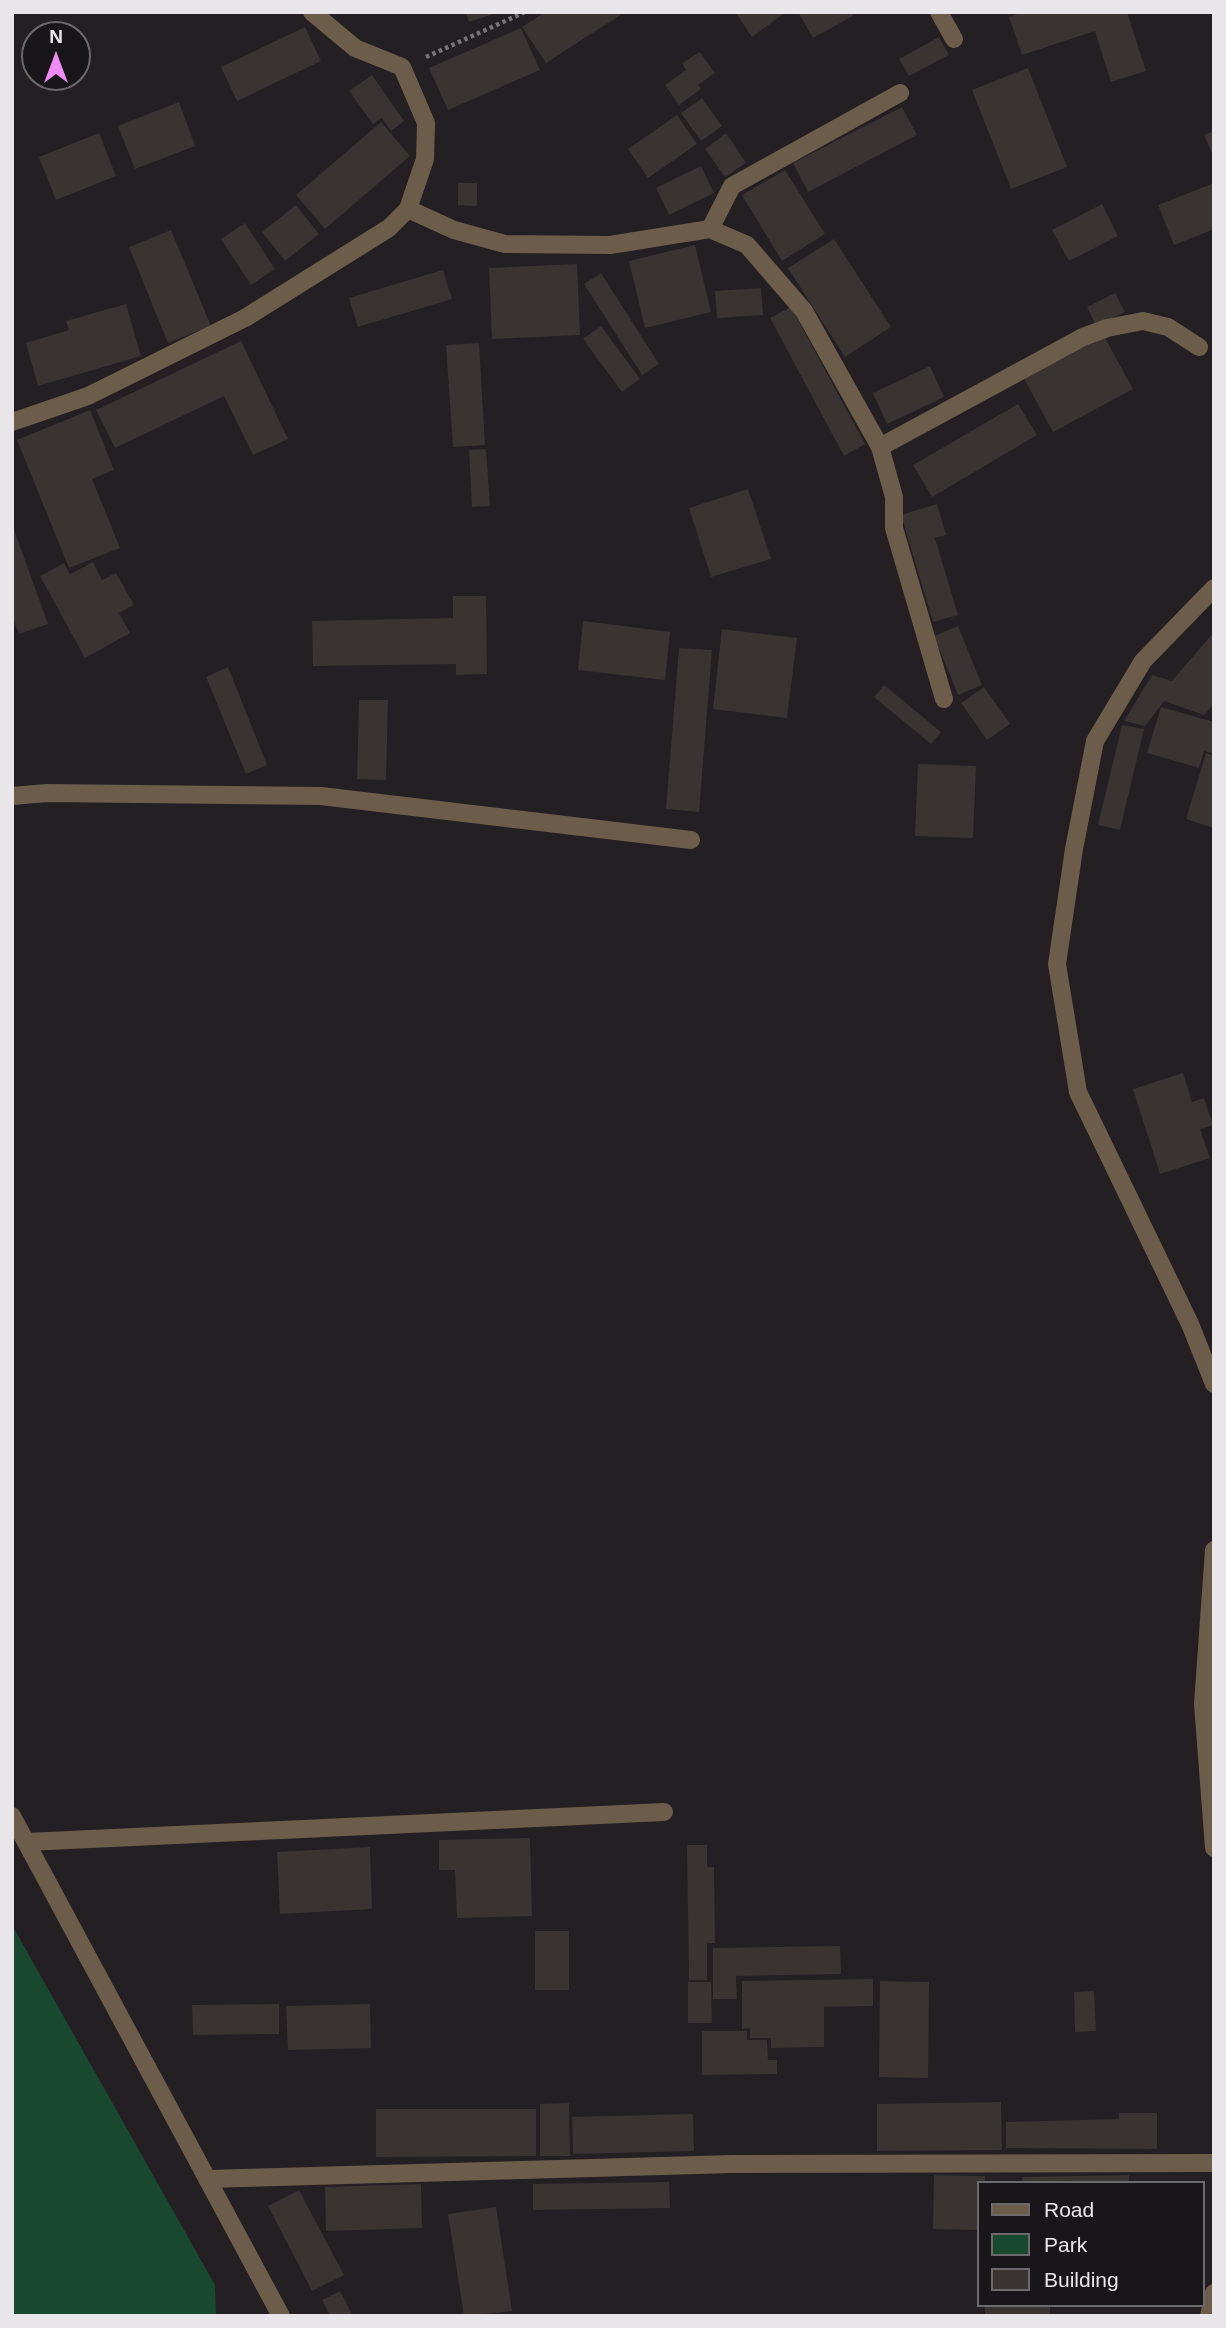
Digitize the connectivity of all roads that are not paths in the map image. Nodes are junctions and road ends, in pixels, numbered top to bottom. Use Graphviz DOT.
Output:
graph roads {
  1 [pos="312,12"];
  2 [pos="939,12"];
  3 [pos="954,39"];
  4 [pos="900,93"];
  5 [pos="408,209"];
  6 [pos="710,229"];
  7 [pos="1199,348"];
  8 [pos="12,422"];
  9 [pos="880,447"];
  10 [pos="1214,589"];
  11 [pos="944,699"];
  12 [pos="12,796"];
  13 [pos="691,840"];
  14 [pos="1214,1384"];
  15 [pos="1214,1550"];
  16 [pos="664,1812"];
  17 [pos="12,1816"];
  18 [pos="27,1842"];
  19 [pos="1214,1848"];
  20 [pos="1214,2163"];
  21 [pos="207,2179"];
  22 [pos="1214,2293"];
  23 [pos="281,2316"];
  24 [pos="1209,2316"];
  1 -- 5 [label="street"];
  2 -- 3 [label="street"];
  4 -- 6 [label="street"];
  5 -- 6 [label="street"];
  5 -- 8 [label="street"];
  6 -- 9 [label="street"];
  7 -- 9 [label="street"];
  9 -- 11 [label="street"];
  10 -- 14 [label="street"];
  12 -- 13 [label="street"];
  15 -- 19 [label="street"];
  16 -- 18 [label="street"];
  17 -- 18 [label="street"];
  18 -- 21 [label="street"];
  20 -- 21 [label="street"];
  21 -- 23 [label="street"];
  22 -- 24 [label="street"];
}
